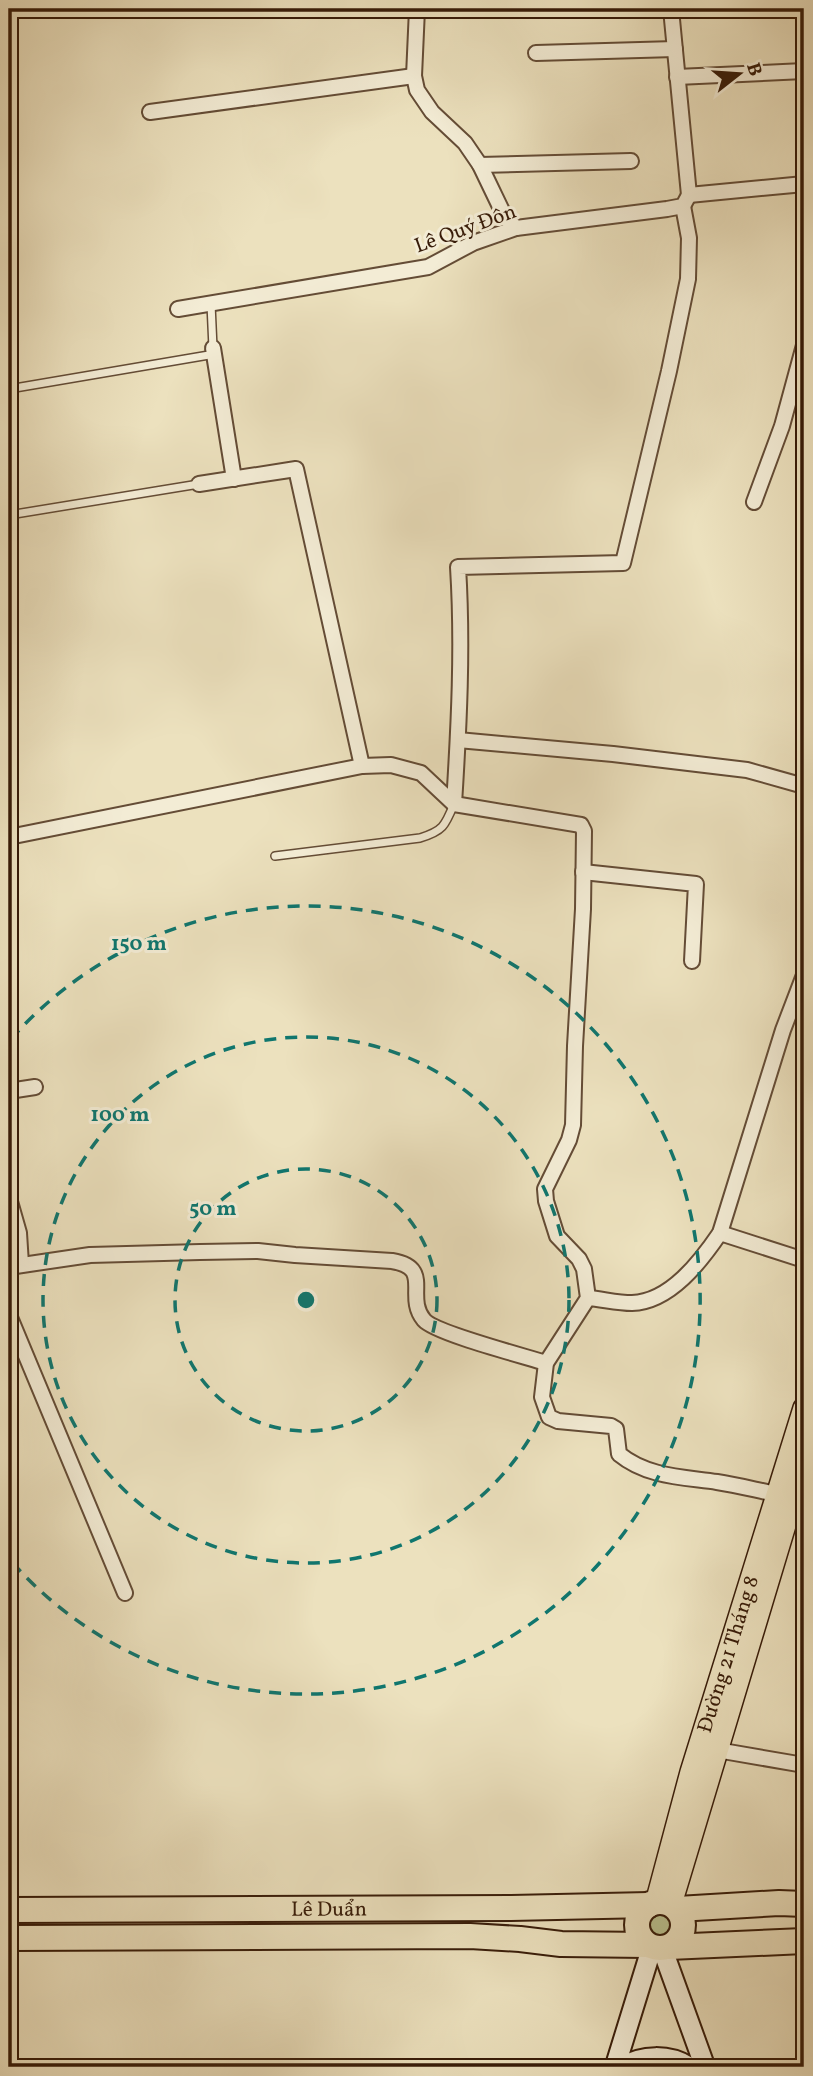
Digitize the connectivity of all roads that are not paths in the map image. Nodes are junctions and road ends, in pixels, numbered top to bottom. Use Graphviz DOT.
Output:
graph roads {
  1 [pos="417,9"];
  2 [pos="671,9"];
  3 [pos="675,49"];
  4 [pos="536,53"];
  5 [pos="804,71"];
  6 [pos="414,76"];
  7 [pos="677,77"];
  8 [pos="150,113"];
  9 [pos="631,161"];
  10 [pos="480,165"];
  11 [pos="804,184"];
  12 [pos="686,200"];
  13 [pos="516,228"];
  14 [pos="211,304"];
  15 [pos="178,309"];
  16 [pos="804,345"];
  17 [pos="213,348"];
  18 [pos="9,389"];
  19 [pos="234,479"];
  20 [pos="199,484"];
  21 [pos="754,502"];
  22 [pos="9,515"];
  23 [pos="458,740"];
  24 [pos="362,766"];
  25 [pos="804,786"];
  26 [pos="454,804"];
  27 [pos="9,837"];
  28 [pos="275,856"];
  29 [pos="583,872"];
  30 [pos="692,961"];
  31 [pos="804,975"];
  32 [pos="35,1087"];
  33 [pos="9,1091"];
  34 [pos="9,1198"];
  35 [pos="720,1233"];
  36 [pos="804,1260"];
  37 [pos="15,1265"];
  38 [pos="588,1298"];
  39 [pos="9,1315"];
  40 [pos="546,1363"];
  41 [pos="804,1408"];
  42 [pos="804,1462"];
  43 [pos="776,1494"];
  44 [pos="125,1593"];
  45 [pos="717,1750"];
  46 [pos="804,1765"];
  47 [pos="804,1904"];
  48 [pos="664,1905"];
  49 [pos="9,1910"];
  50 [pos="9,1938"];
  51 [pos="804,1941"];
  52 [pos="657,1947"];
  53 [pos="615,2067"];
  54 [pos="622,2067"];
  55 [pos="689,2067"];
  56 [pos="705,2067"];
  1 -- 6 [label="street"];
  2 -- 3 [label="street"];
  3 -- 4 [label="street"];
  3 -- 7 [label="street"];
  5 -- 7 [label="street"];
  6 -- 8 [label="street"];
  6 -- 10 [label="street"];
  7 -- 12 [label="street"];
  9 -- 10 [label="street"];
  10 -- 13 [label="street"];
  11 -- 12 [label="street, Lê Quý Đôn"];
  12 -- 13 [label="street, Lê Quý Đôn"];
  12 -- 23 [label="street"];
  13 -- 14 [label="street, Lê Quý Đôn"];
  14 -- 15 [label="street, Lê Quý Đôn"];
  14 -- 17 [label="lane"];
  16 -- 21 [label="street"];
  17 -- 18 [label="lane"];
  17 -- 19 [label="street"];
  19 -- 20 [label="street"];
  19 -- 24 [label="street"];
  20 -- 22 [label="lane"];
  23 -- 25 [label="street"];
  23 -- 26 [label="street"];
  24 -- 26 [label="street"];
  24 -- 27 [label="street"];
  26 -- 28 [label="lane"];
  26 -- 29 [label="street"];
  29 -- 30 [label="street"];
  29 -- 38 [label="street"];
  31 -- 35 [label="street"];
  32 -- 33 [label="street"];
  34 -- 37 [label="street"];
  35 -- 36 [label="street"];
  35 -- 38 [label="street"];
  37 -- 40 [label="street"];
  38 -- 40 [label="street"];
  39 -- 44 [label="street"];
  40 -- 43 [label="street"];
  41 -- 43 [label="main road, Đường 21 Tháng 8"];
  42 -- 45 [label="main road, Đường 21 Tháng 8"];
  43 -- 48 [label="main road, Đường 21 Tháng 8"];
  45 -- 46 [label="street"];
  45 -- 48 [label="main road, Đường 21 Tháng 8"];
  47 -- 48 [label="highway, Lê Duẩn"];
  48 -- 49 [label="highway, Lê Duẩn"];
  48 -- 52 [label="highway"];
  48 -- 52 [label="highway"];
  50 -- 52 [label="highway, Lê Duẩn"];
  51 -- 52 [label="highway, Lê Duẩn"];
  52 -- 53 [label="main road"];
  52 -- 56 [label="main road"];
  54 -- 55 [label="main road"];
}
